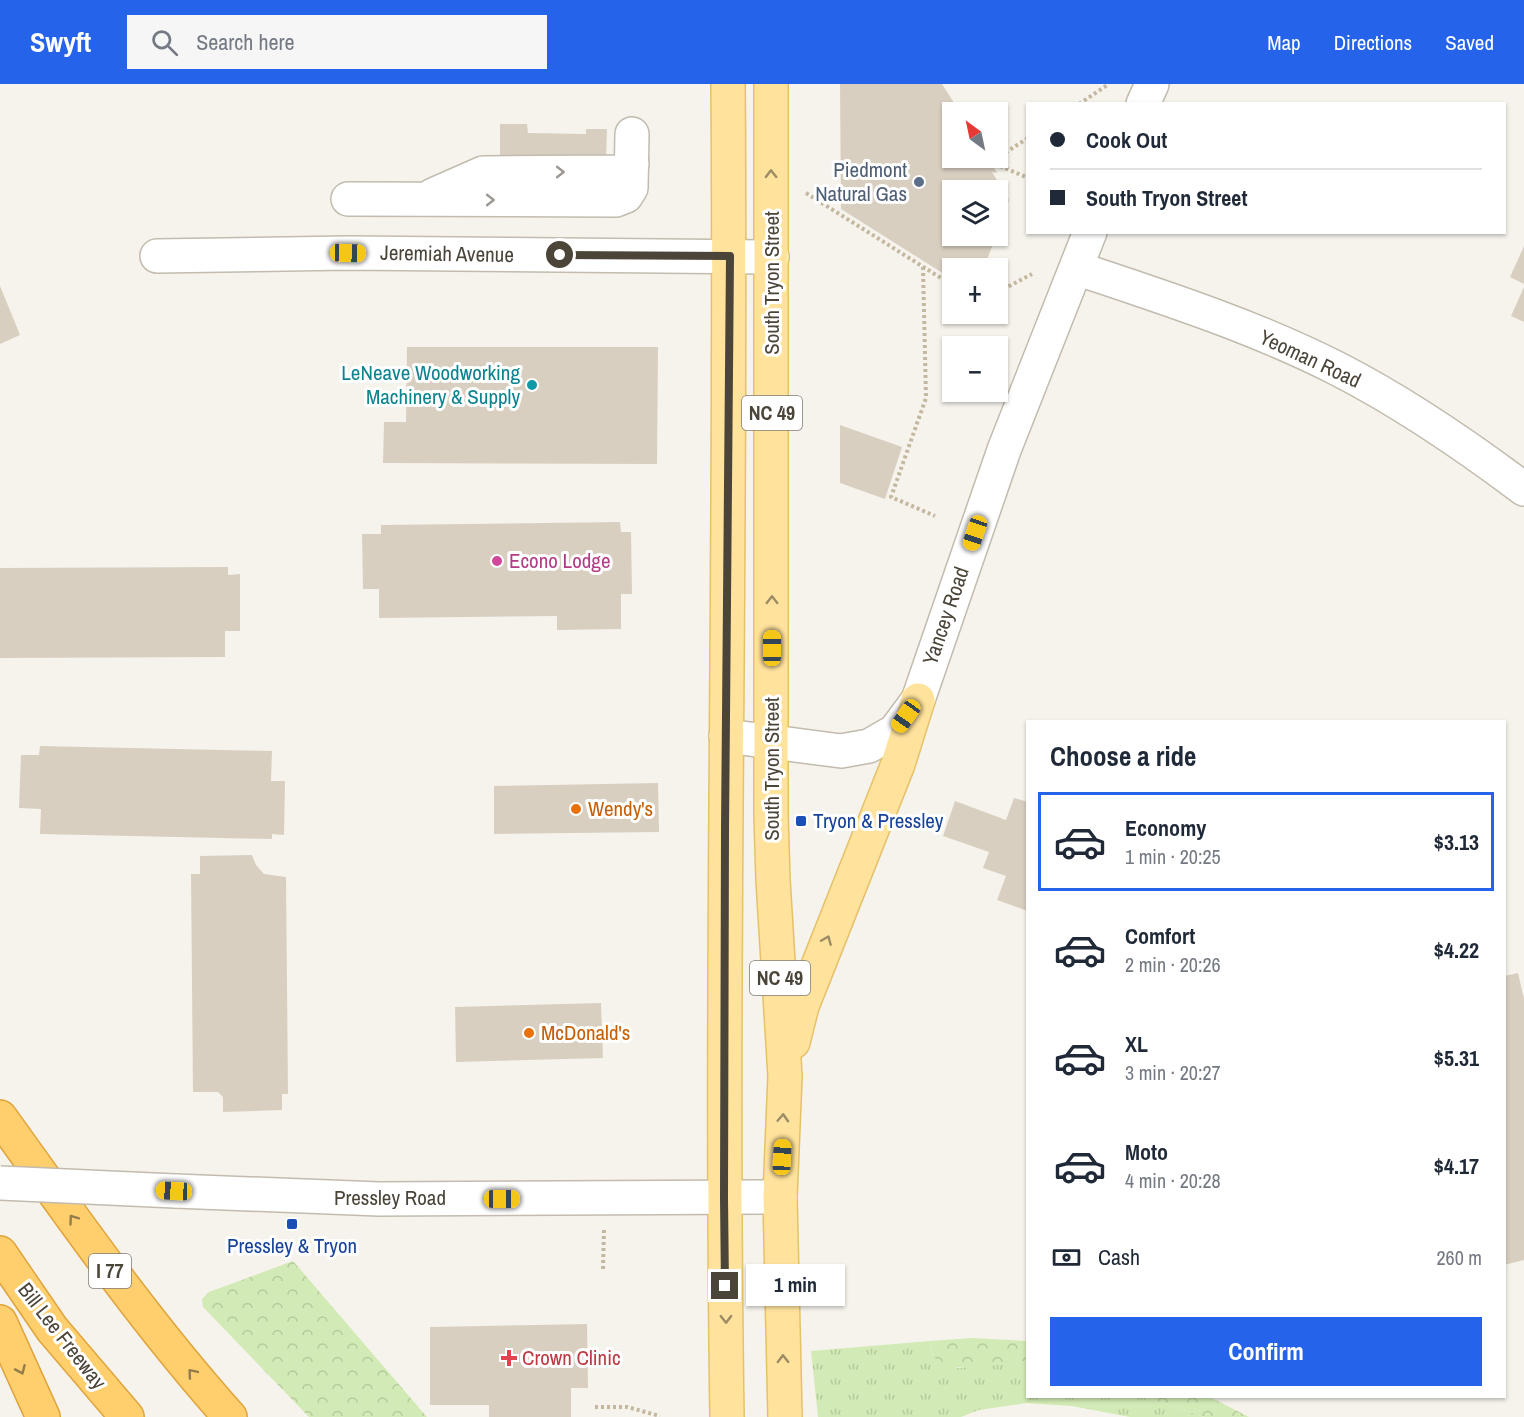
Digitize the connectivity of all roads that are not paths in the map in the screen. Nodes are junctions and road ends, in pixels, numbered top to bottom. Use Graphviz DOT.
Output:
graph roads {
  1 [pos="728,84"];
  2 [pos="771,84"];
  3 [pos="1152,84"];
  4 [pos="1144,102"];
  5 [pos="348,199"];
  6 [pos="423,200"];
  7 [pos="1089,234"];
  8 [pos="157,256"];
  9 [pos="730,256"];
  10 [pos="772,256"];
  11 [pos="1076,268"];
  12 [pos="1524,489"];
  13 [pos="918,700"];
  14 [pos="726,736"];
  15 [pos="772,742"];
  16 [pos="785,1076"];
  17 [pos="0,1117"];
  18 [pos="0,1183"];
  19 [pos="780,1197"];
  20 [pos="724,1198"];
  21 [pos="0,1254"];
  22 [pos="0,1322"];
  23 [pos="43,1417"];
  24 [pos="127,1417"];
  25 [pos="230,1417"];
  26 [pos="728,1417"];
  27 [pos="785,1417"];
  1 -- 9 [label="main road, South Tryon Street / NC 49"];
  10 -- 2 [label="main road, South Tryon Street / NC 49, one-way"];
  3 -- 4 [label="street"];
  5 -- 6 [label="street"];
  6 -- 6 [label="street"];
  7 -- 11 [label="street, Yancey Road"];
  8 -- 9 [label="street, Jeremiah Avenue"];
  9 -- 10 [label="street, Jeremiah Avenue"];
  9 -- 14 [label="main road, South Tryon Street / NC 49"];
  15 -- 10 [label="main road, South Tryon Street / NC 49, one-way"];
  11 -- 12 [label="street, Yeoman Road"];
  11 -- 13 [label="street, Yancey Road"];
  13 -- 15 [label="street, Yancey Road"];
  16 -- 13 [label="main road, one-way"];
  14 -- 15 [label="street, Yancey Road"];
  14 -- 20 [label="main road, South Tryon Street / NC 49"];
  15 -- 16 [label="main road, South Tryon Street / NC 49"];
  19 -- 16 [label="main road, South Tryon Street / NC 49, one-way"];
  25 -- 17 [label="highway, I 77, one-way"];
  18 -- 20 [label="street, Pressley Road, bridge"];
  19 -- 20 [label="street, Pressley Road"];
  27 -- 19 [label="main road, South Tryon Street / NC 49, one-way"];
  20 -- 26 [label="main road, South Tryon Street / NC 49, one-way"];
  21 -- 24 [label="highway, Bill Lee Freeway"];
  22 -- 23 [label="highway, one-way"];
}
